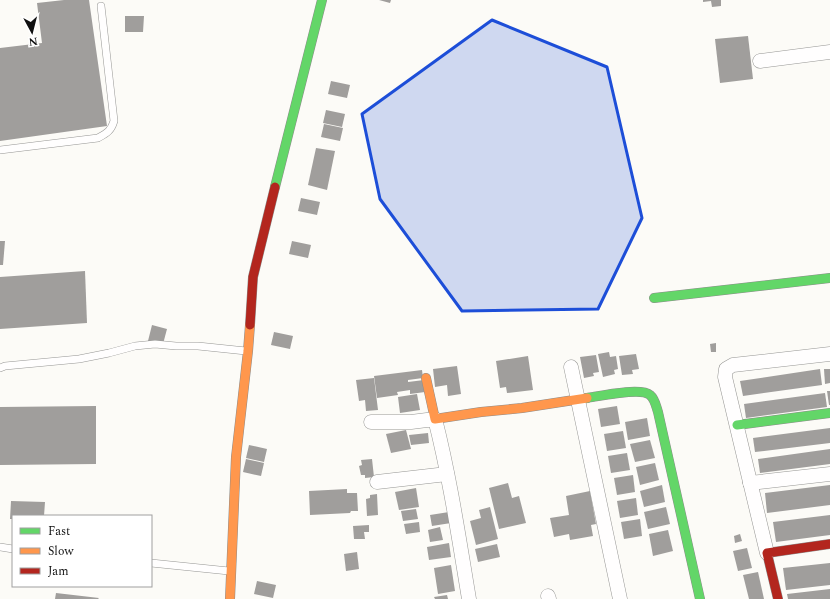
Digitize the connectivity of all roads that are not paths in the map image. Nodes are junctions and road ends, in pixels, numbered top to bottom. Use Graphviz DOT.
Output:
graph roads {
  1 [pos="322,0"];
  2 [pos="101,6"];
  3 [pos="830,52"];
  4 [pos="760,61"];
  5 [pos="0,150"];
  6 [pos="830,278"];
  7 [pos="654,298"];
  8 [pos="248,351"];
  9 [pos="830,354"];
  10 [pos="571,367"];
  11 [pos="0,368"];
  12 [pos="426,378"];
  13 [pos="578,400"];
  14 [pos="830,413"];
  15 [pos="435,419"];
  16 [pos="371,422"];
  17 [pos="737,425"];
  18 [pos="447,474"];
  19 [pos="830,474"];
  20 [pos="377,482"];
  21 [pos="750,483"];
  22 [pos="830,544"];
  23 [pos="0,547"];
  24 [pos="12,550"];
  25 [pos="767,553"];
  26 [pos="152,563"];
  27 [pos="231,571"];
  28 [pos="230,599"];
  29 [pos="470,599"];
  30 [pos="620,599"];
  31 [pos="700,599"];
  32 [pos="778,599"];
  1 -- 8 [label="street"];
  2 -- 5 [label="lane"];
  3 -- 4 [label="street"];
  6 -- 7 [label="street"];
  8 -- 11 [label="lane"];
  8 -- 27 [label="street"];
  9 -- 17 [label="street"];
  10 -- 13 [label="street"];
  12 -- 15 [label="street"];
  13 -- 15 [label="street"];
  13 -- 30 [label="street"];
  13 -- 31 [label="street"];
  14 -- 17 [label="street"];
  15 -- 16 [label="street"];
  15 -- 18 [label="street"];
  17 -- 21 [label="street"];
  18 -- 20 [label="street"];
  18 -- 29 [label="street"];
  19 -- 21 [label="street"];
  21 -- 25 [label="street"];
  22 -- 25 [label="street"];
  23 -- 24 [label="lane"];
  25 -- 32 [label="street"];
  26 -- 27 [label="lane"];
  27 -- 28 [label="street"];
}
